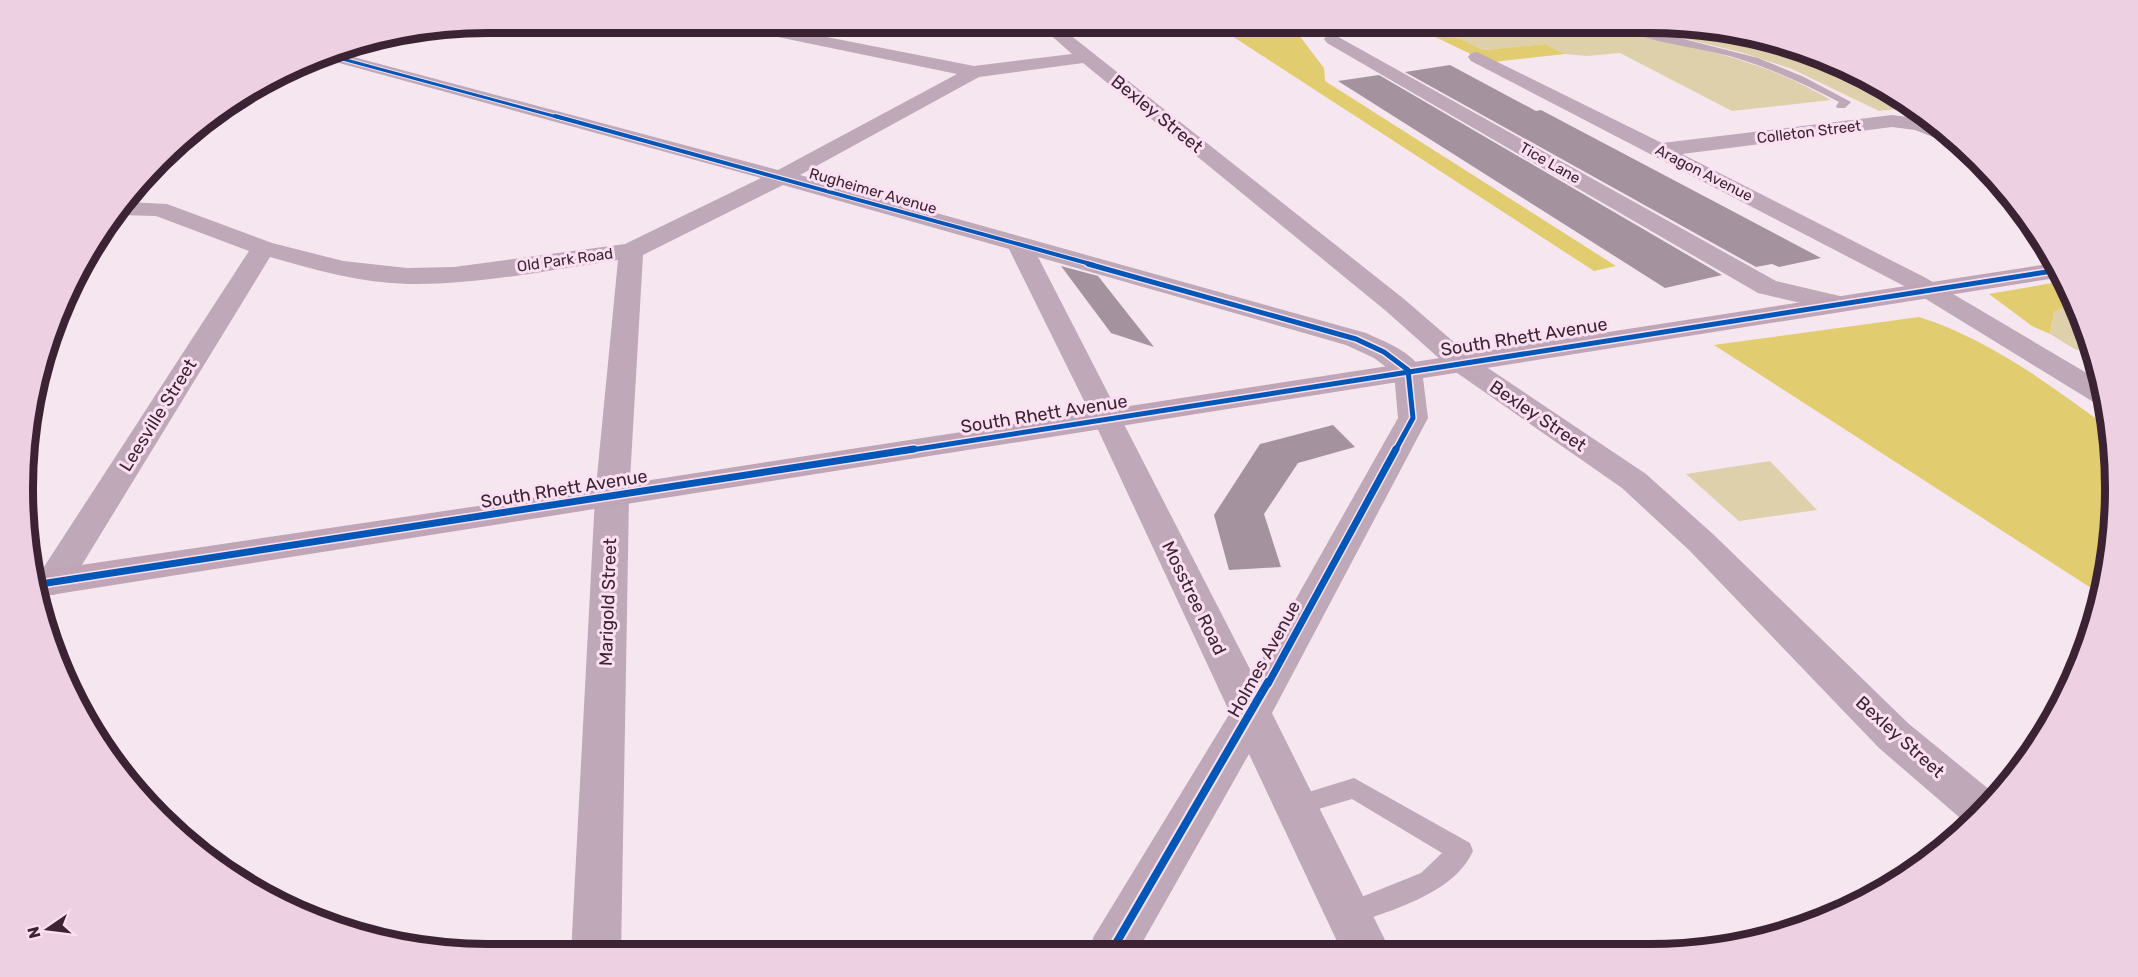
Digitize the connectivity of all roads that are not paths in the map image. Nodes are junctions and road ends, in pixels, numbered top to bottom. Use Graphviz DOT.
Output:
graph roads {
  1 [pos="801,33"];
  2 [pos="1058,33"];
  3 [pos="1641,33"];
  4 [pos="1333,39"];
  5 [pos="1087,57"];
  6 [pos="1477,57"];
  7 [pos="339,58"];
  8 [pos="974,72"];
  9 [pos="1841,106"];
  10 [pos="1929,129"];
  11 [pos="1660,150"];
  12 [pos="781,177"];
  13 [pos="137,199"];
  14 [pos="129,209"];
  15 [pos="159,209"];
  16 [pos="1020,246"];
  17 [pos="263,248"];
  18 [pos="631,251"];
  19 [pos="2050,272"];
  20 [pos="1767,287"];
  21 [pos="1931,291"];
  22 [pos="1835,303"];
  23 [pos="1763,315"];
  24 [pos="1460,362"];
  25 [pos="1408,370"];
  26 [pos="2093,389"];
  27 [pos="1108,419"];
  28 [pos="612,497"];
  29 [pos="43,583"];
  30 [pos="1250,716"];
  31 [pos="1295,806"];
  32 [pos="1977,806"];
  33 [pos="1348,914"];
  34 [pos="596,944"];
  35 [pos="1116,944"];
  36 [pos="1363,944"];
  1 -- 8 [label="street"];
  2 -- 5 [label="street, Bexley Street"];
  3 -- 9 [label="lane"];
  4 -- 20 [label="street, Tice Lane"];
  5 -- 8 [label="street"];
  5 -- 24 [label="street, Bexley Street"];
  6 -- 11 [label="street, Aragon Avenue"];
  7 -- 12 [label="street, Rugheimer Avenue"];
  8 -- 12 [label="street, Old Park Road"];
  10 -- 11 [label="street, Colleton Street"];
  11 -- 21 [label="street, Aragon Avenue"];
  12 -- 16 [label="street, Rugheimer Avenue"];
  12 -- 18 [label="street, Old Park Road"];
  13 -- 15 [label="street"];
  14 -- 15 [label="street, Old Park Road"];
  15 -- 17 [label="street, Old Park Road"];
  16 -- 25 [label="street, Rugheimer Avenue"];
  16 -- 27 [label="street, Mosstree Road"];
  17 -- 18 [label="street, Old Park Road"];
  17 -- 29 [label="street, Leesville Street"];
  18 -- 28 [label="street, Marigold Street"];
  19 -- 21 [label="street, South Rhett Avenue"];
  20 -- 22 [label="street, Tice Lane"];
  20 -- 23 [label="street"];
  21 -- 22 [label="street, South Rhett Avenue"];
  21 -- 26 [label="street, Aragon Avenue"];
  22 -- 23 [label="street, South Rhett Avenue"];
  23 -- 24 [label="street, South Rhett Avenue"];
  24 -- 25 [label="street, South Rhett Avenue"];
  24 -- 32 [label="street, Bexley Street"];
  25 -- 27 [label="street, South Rhett Avenue"];
  25 -- 30 [label="street, Holmes Avenue"];
  27 -- 28 [label="street, South Rhett Avenue"];
  27 -- 30 [label="street, Mosstree Road"];
  28 -- 29 [label="street, South Rhett Avenue"];
  28 -- 34 [label="street, Marigold Street"];
  30 -- 31 [label="street, Mosstree Road"];
  30 -- 35 [label="street, Holmes Avenue"];
  31 -- 33 [label="street, Mosstree Road"];
  31 -- 33 [label="lane"];
  33 -- 36 [label="street, Mosstree Road"];
}
